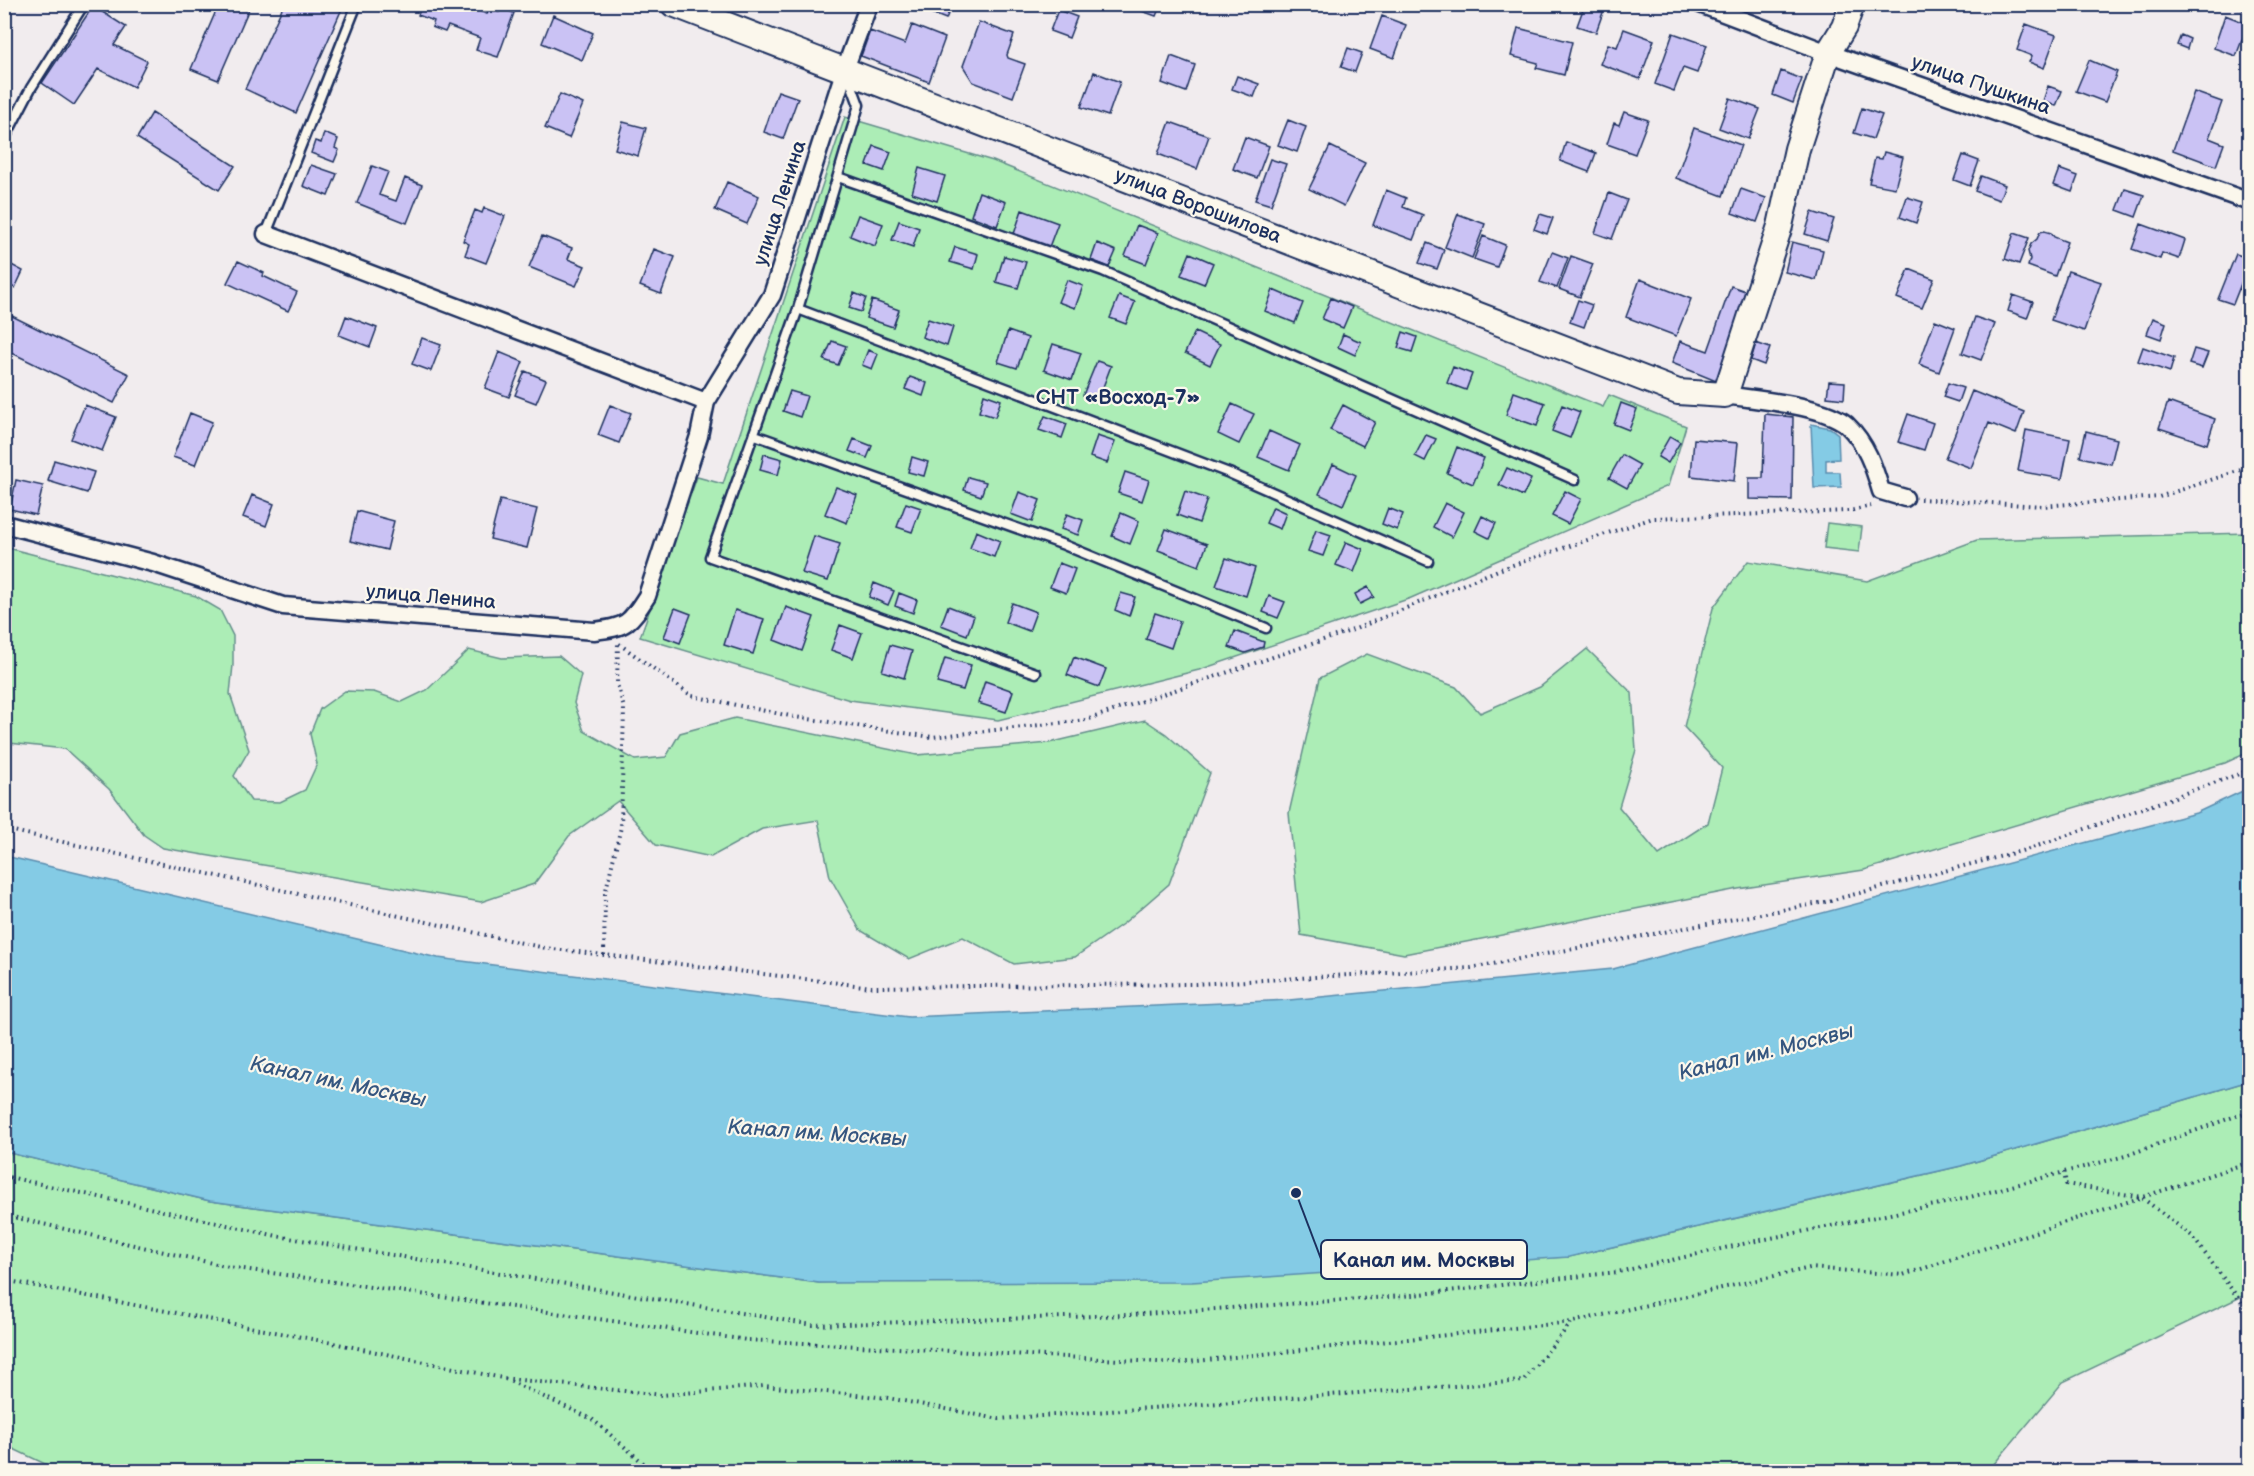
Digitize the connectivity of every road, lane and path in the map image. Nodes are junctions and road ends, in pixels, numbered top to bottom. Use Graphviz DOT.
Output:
graph roads {
  1 [pos="84,4"];
  2 [pos="357,4"];
  3 [pos="674,4"];
  4 [pos="869,4"];
  5 [pos="1700,4"];
  6 [pos="1852,4"];
  7 [pos="1828,53"];
  8 [pos="845,69"];
  9 [pos="4,140"];
  10 [pos="838,177"];
  11 [pos="2250,202"];
  12 [pos="266,234"];
  13 [pos="798,309"];
  14 [pos="1725,395"];
  15 [pos="706,402"];
  16 [pos="755,435"];
  17 [pos="2250,467"];
  18 [pos="1575,480"];
  19 [pos="1905,498"];
  20 [pos="1872,506"];
  21 [pos="4,524"];
  22 [pos="1428,561"];
  23 [pos="1266,628"];
  24 [pos="619,635"];
  25 [pos="1036,673"];
  26 [pos="2250,770"];
  27 [pos="4,829"];
  28 [pos="604,955"];
  29 [pos="2250,1111"];
  30 [pos="2250,1162"];
  31 [pos="2064,1172"];
  32 [pos="4,1176"];
  33 [pos="2141,1197"];
  34 [pos="4,1215"];
  35 [pos="4,1280"];
  36 [pos="2250,1314"];
  37 [pos="1572,1322"];
  38 [pos="502,1378"];
  39 [pos="654,1472"];
  1 -- 9 [label="lane"];
  2 -- 12 [label="lane"];
  3 -- 8 [label="street, улица Ворошилова"];
  4 -- 8 [label="street, улица Ленина"];
  5 -- 7 [label="street, улица Пушкина"];
  6 -- 7 [label="street"];
  7 -- 11 [label="street, улица Пушкина"];
  7 -- 14 [label="street"];
  8 -- 10 [label="lane"];
  8 -- 14 [label="street, улица Ворошилова"];
  8 -- 15 [label="street, улица Ленина"];
  10 -- 13 [label="lane"];
  10 -- 18 [label="lane"];
  12 -- 15 [label="street"];
  13 -- 16 [label="lane"];
  13 -- 22 [label="lane"];
  14 -- 19 [label="street"];
  15 -- 24 [label="street, улица Ленина"];
  16 -- 23 [label="lane"];
  16 -- 25 [label="lane"];
  17 -- 19 [label="path"];
  20 -- 24 [label="path"];
  21 -- 24 [label="street, улица Ленина"];
  24 -- 28 [label="path"];
  26 -- 28 [label="path"];
  27 -- 28 [label="path"];
  29 -- 31 [label="path"];
  30 -- 33 [label="path"];
  31 -- 32 [label="path"];
  31 -- 33 [label="path"];
  33 -- 36 [label="path"];
  33 -- 37 [label="path"];
  34 -- 37 [label="path"];
  35 -- 38 [label="path"];
  37 -- 38 [label="path"];
  38 -- 39 [label="path"];
}
